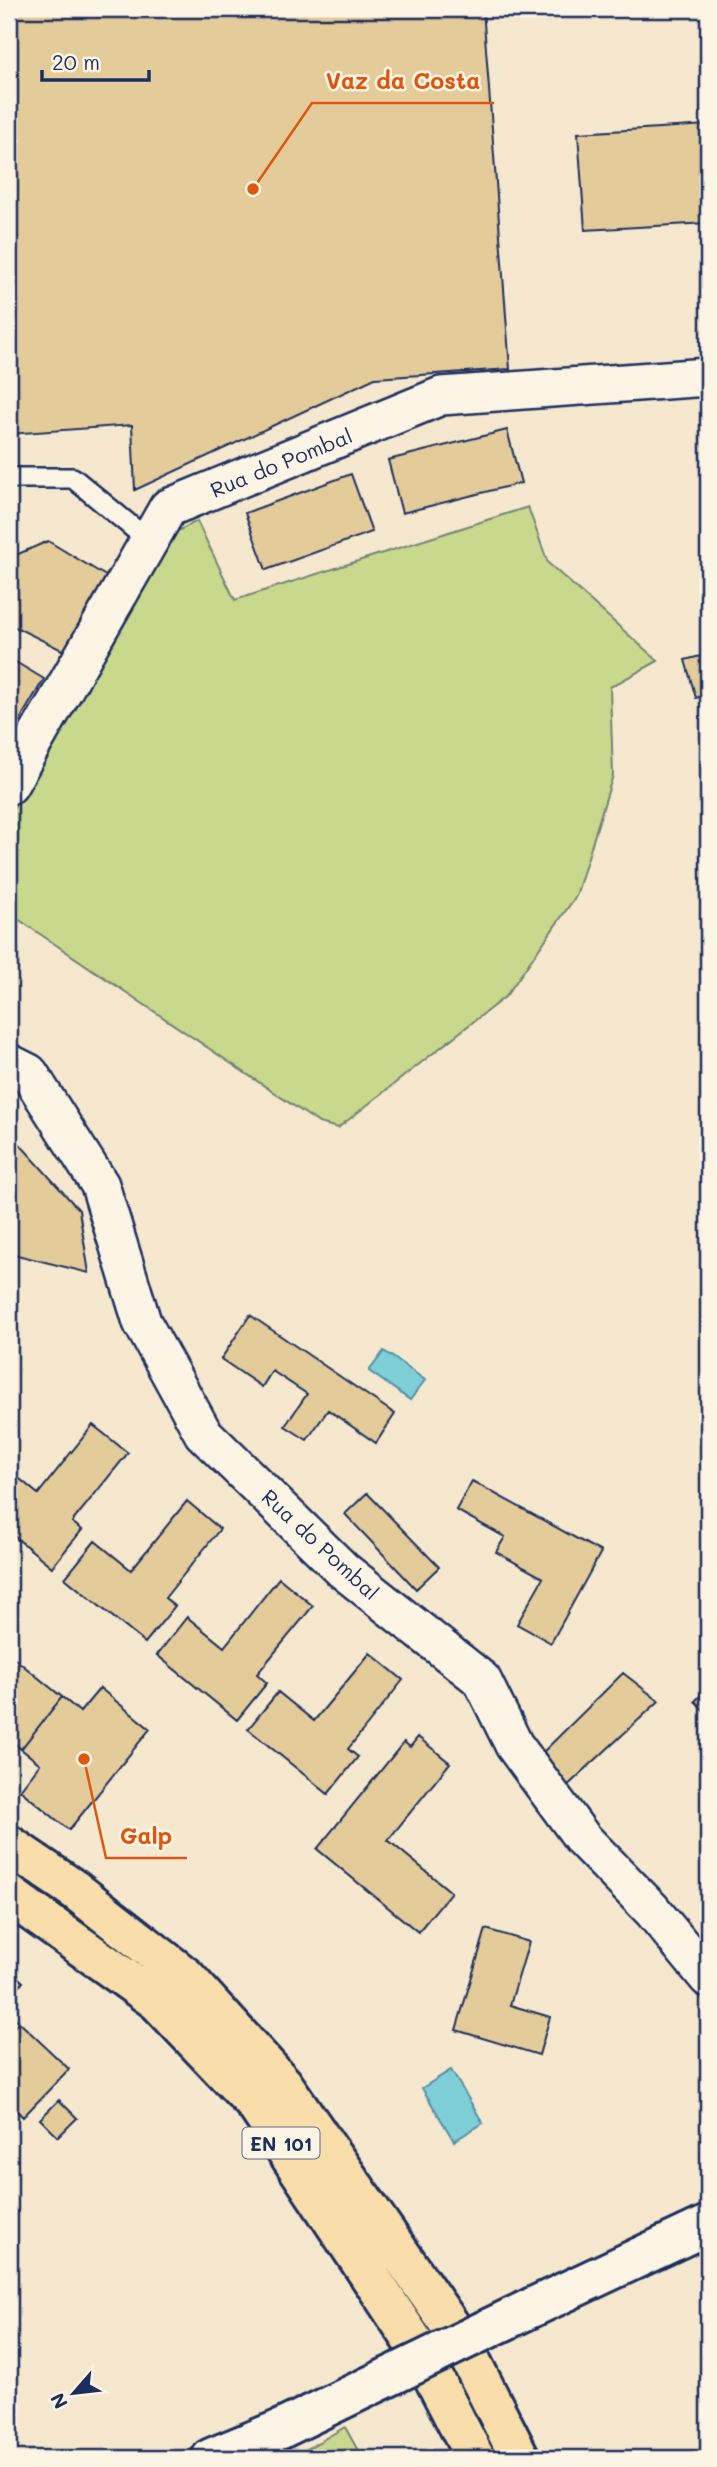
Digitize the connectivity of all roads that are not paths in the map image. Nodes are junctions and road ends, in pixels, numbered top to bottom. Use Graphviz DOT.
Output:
graph roads {
  1 [pos="708,377"];
  2 [pos="9,478"];
  3 [pos="149,541"];
  4 [pos="9,785"];
  5 [pos="9,1063"];
  6 [pos="9,1845"];
  7 [pos="9,1895"];
  8 [pos="708,1978"];
  9 [pos="708,2225"];
  10 [pos="211,2458"];
  11 [pos="475,2458"];
  12 [pos="520,2458"];
  1 -- 3 [label="street, Rua do Pombal"];
  2 -- 3 [label="lane"];
  3 -- 4 [label="street, Rua do Pombal"];
  5 -- 8 [label="street, Rua do Pombal"];
  6 -- 12 [label="highway, EN 101"];
  7 -- 11 [label="highway, EN 101"];
  9 -- 10 [label="street, bridge"];
}
